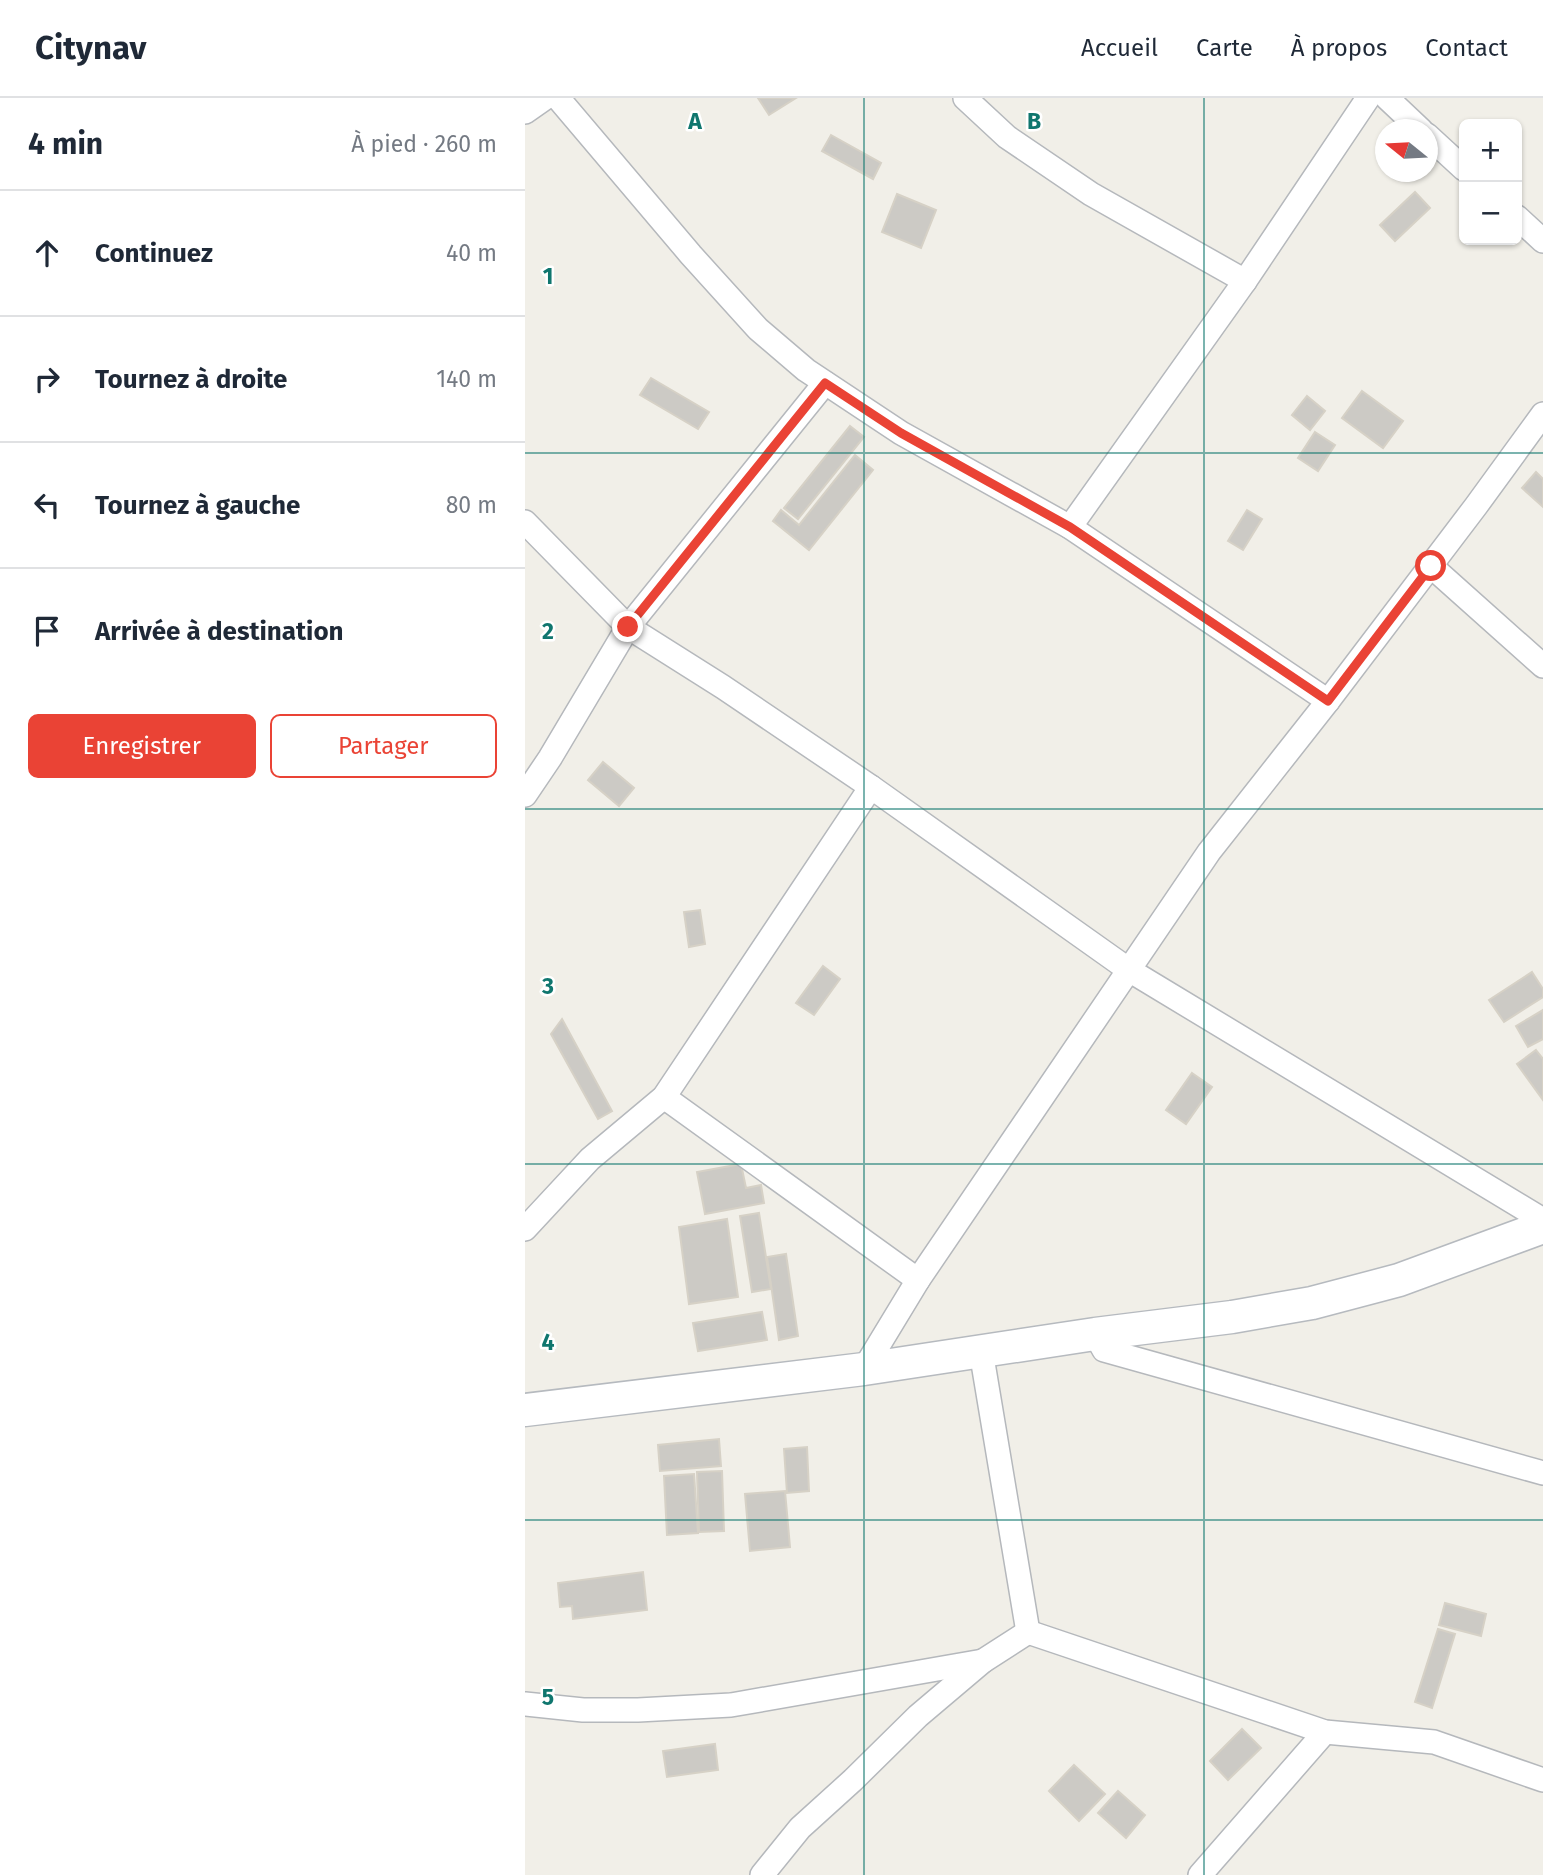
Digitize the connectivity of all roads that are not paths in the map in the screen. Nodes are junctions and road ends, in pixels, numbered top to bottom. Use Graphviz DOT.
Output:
graph roads {
  1 [pos="545,98"];
  2 [pos="558,98"];
  3 [pos="965,98"];
  4 [pos="1368,98"];
  5 [pos="1387,98"];
  6 [pos="525,112"];
  7 [pos="1409,119"];
  8 [pos="1438,145"];
  9 [pos="1459,164"];
  10 [pos="1522,222"];
  11 [pos="1543,241"];
  12 [pos="1245,281"];
  13 [pos="825,383"];
  14 [pos="1543,414"];
  15 [pos="525,522"];
  16 [pos="1070,527"];
  17 [pos="1431,566"];
  18 [pos="628,627"];
  19 [pos="1543,666"];
  20 [pos="1328,701"];
  21 [pos="871,787"];
  22 [pos="525,795"];
  23 [pos="1129,970"];
  24 [pos="664,1097"];
  25 [pos="1543,1220"];
  26 [pos="1543,1227"];
  27 [pos="525,1229"];
  28 [pos="918,1279"];
  29 [pos="1095,1334"];
  30 [pos="981,1351"];
  31 [pos="864,1369"];
  32 [pos="525,1410"];
  33 [pos="1543,1474"];
  34 [pos="1028,1632"];
  35 [pos="983,1661"];
  36 [pos="525,1704"];
  37 [pos="1325,1732"];
  38 [pos="1543,1780"];
  39 [pos="762,1875"];
  40 [pos="1200,1875"];
  1 -- 6 [label="street"];
  2 -- 13 [label="street"];
  3 -- 12 [label="street"];
  4 -- 12 [label="street"];
  5 -- 7 [label="street"];
  8 -- 9 [label="street"];
  10 -- 11 [label="street"];
  12 -- 16 [label="street"];
  13 -- 16 [label="street"];
  13 -- 18 [label="street"];
  14 -- 17 [label="street"];
  15 -- 18 [label="street"];
  16 -- 20 [label="street"];
  17 -- 19 [label="street"];
  17 -- 20 [label="street"];
  18 -- 21 [label="street"];
  18 -- 22 [label="street"];
  20 -- 23 [label="street"];
  21 -- 23 [label="street"];
  21 -- 24 [label="street"];
  23 -- 25 [label="street"];
  23 -- 28 [label="street"];
  24 -- 27 [label="street"];
  24 -- 28 [label="street"];
  26 -- 29 [label="street"];
  28 -- 31 [label="street"];
  29 -- 30 [label="street"];
  29 -- 33 [label="street"];
  30 -- 31 [label="street"];
  30 -- 34 [label="street"];
  31 -- 32 [label="street"];
  34 -- 35 [label="street"];
  34 -- 37 [label="street"];
  35 -- 36 [label="street"];
  35 -- 39 [label="street"];
  37 -- 38 [label="street"];
  37 -- 40 [label="street"];
}
